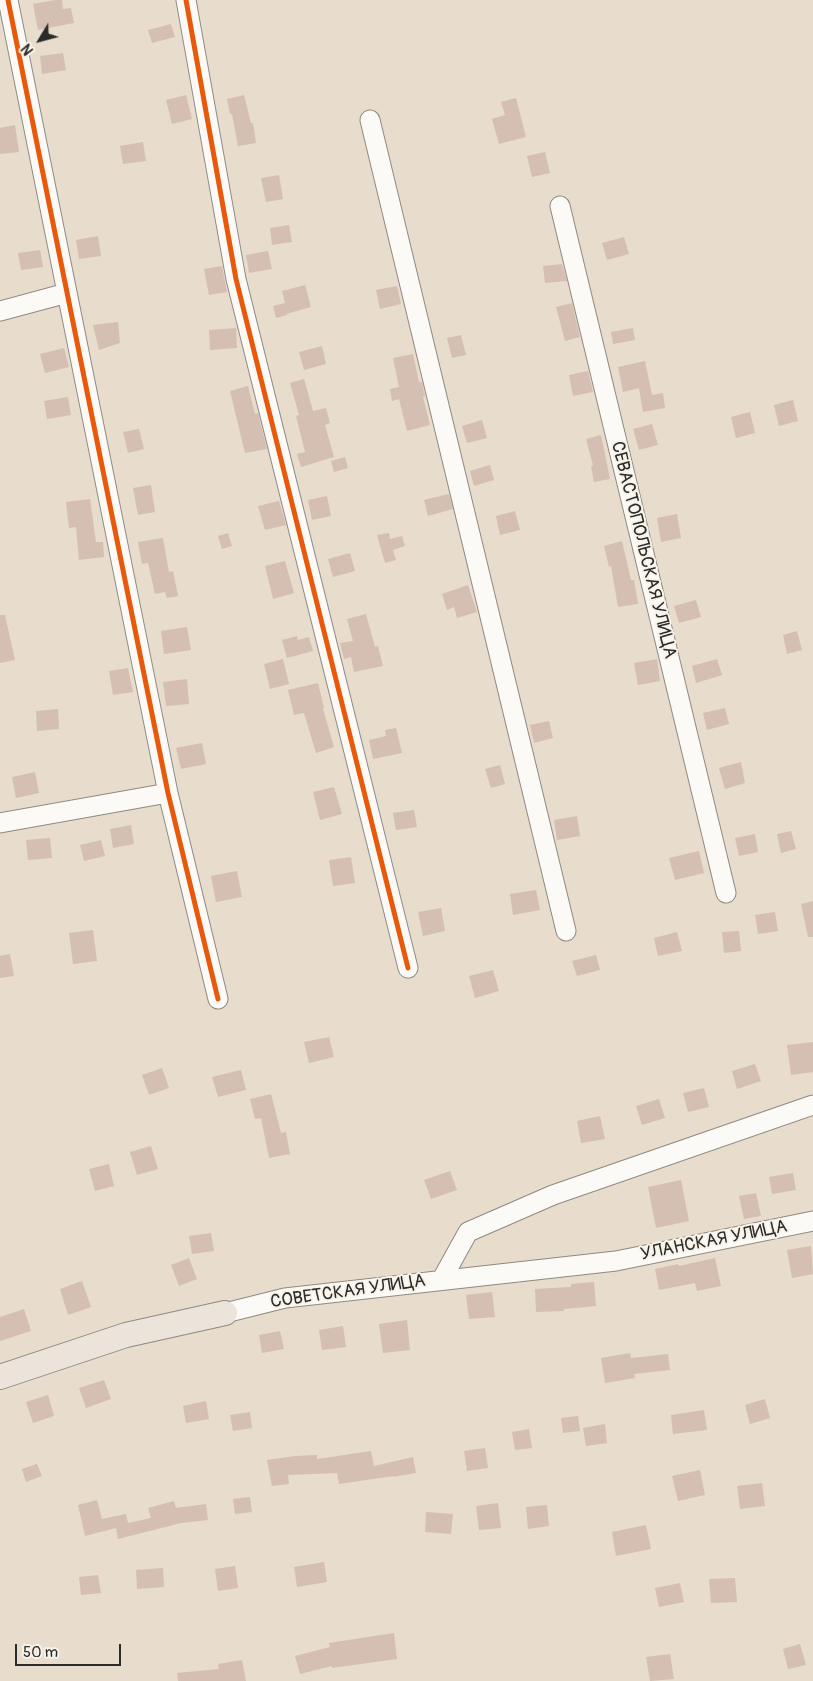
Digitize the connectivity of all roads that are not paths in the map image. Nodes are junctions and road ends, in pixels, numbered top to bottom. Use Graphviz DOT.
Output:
graph roads {
  1 [pos="8,0"];
  2 [pos="186,0"];
  3 [pos="370,120"];
  4 [pos="560,206"];
  5 [pos="67,294"];
  6 [pos="0,311"];
  7 [pos="168,793"];
  8 [pos="0,822"];
  9 [pos="726,893"];
  10 [pos="566,932"];
  11 [pos="408,968"];
  12 [pos="218,999"];
  13 [pos="813,1104"];
  14 [pos="813,1222"];
  15 [pos="616,1260"];
  16 [pos="442,1279"];
  17 [pos="225,1313"];
  18 [pos="0,1377"];
  1 -- 5 [label="street"];
  2 -- 11 [label="street"];
  3 -- 10 [label="street"];
  4 -- 9 [label="street, СЕВАСТОПОЛЬСКАЯ УЛИЦА"];
  5 -- 6 [label="street"];
  5 -- 7 [label="street"];
  7 -- 8 [label="street"];
  7 -- 12 [label="street"];
  13 -- 16 [label="street"];
  14 -- 15 [label="street, УЛАНСКАЯ УЛИЦА"];
  15 -- 16 [label="street, СОВЕТСКАЯ УЛИЦА"];
  16 -- 17 [label="street, СОВЕТСКАЯ УЛИЦА"];
  17 -- 18 [label="main road, СОВЕТСКАЯ УЛИЦА"];
}
